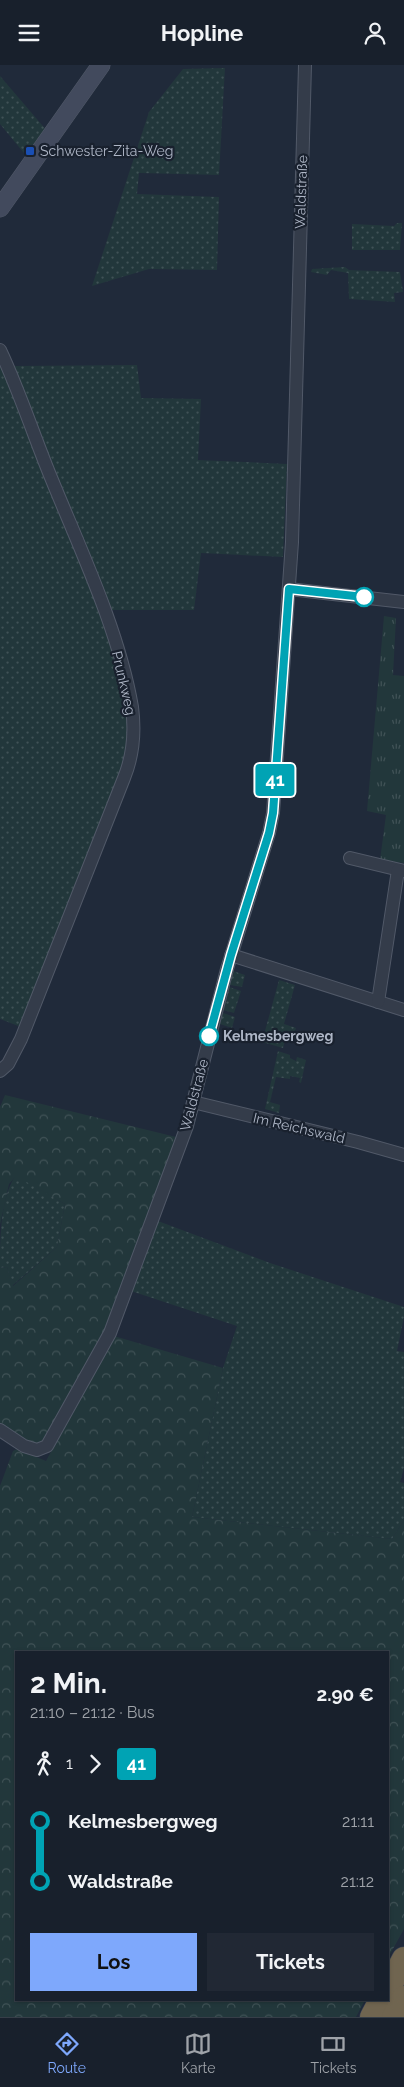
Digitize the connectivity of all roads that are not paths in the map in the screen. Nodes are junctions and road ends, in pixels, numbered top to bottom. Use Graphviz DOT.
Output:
graph roads {
  1 [pos="102,65"];
  2 [pos="305,65"];
  3 [pos="0,208"];
  4 [pos="0,350"];
  5 [pos="289,589"];
  6 [pos="404,602"];
  7 [pos="350,858"];
  8 [pos="401,870"];
  9 [pos="231,955"];
  10 [pos="378,1002"];
  11 [pos="404,1011"];
  12 [pos="0,1071"];
  13 [pos="193,1102"];
  14 [pos="404,1155"];
  15 [pos="0,1430"];
  16 [pos="404,1959"];
  17 [pos="389,1987"];
  18 [pos="404,1998"];
  19 [pos="380,2001"];
  20 [pos="372,2017"];
  21 [pos="394,2017"];
  1 -- 3 [label="street"];
  2 -- 5 [label="street, Waldstraße"];
  4 -- 12 [label="street, Prunkweg"];
  5 -- 6 [label="street"];
  5 -- 9 [label="street, Waldstraße"];
  7 -- 8 [label="street"];
  8 -- 10 [label="street"];
  9 -- 10 [label="street"];
  9 -- 13 [label="street, Waldstraße"];
  10 -- 11 [label="street"];
  13 -- 14 [label="street, Im Reichswald"];
  13 -- 15 [label="street, Waldstraße"];
  16 -- 17 [label="highway"];
  18 -- 21 [label="highway"];
  19 -- 20 [label="highway"];
}
